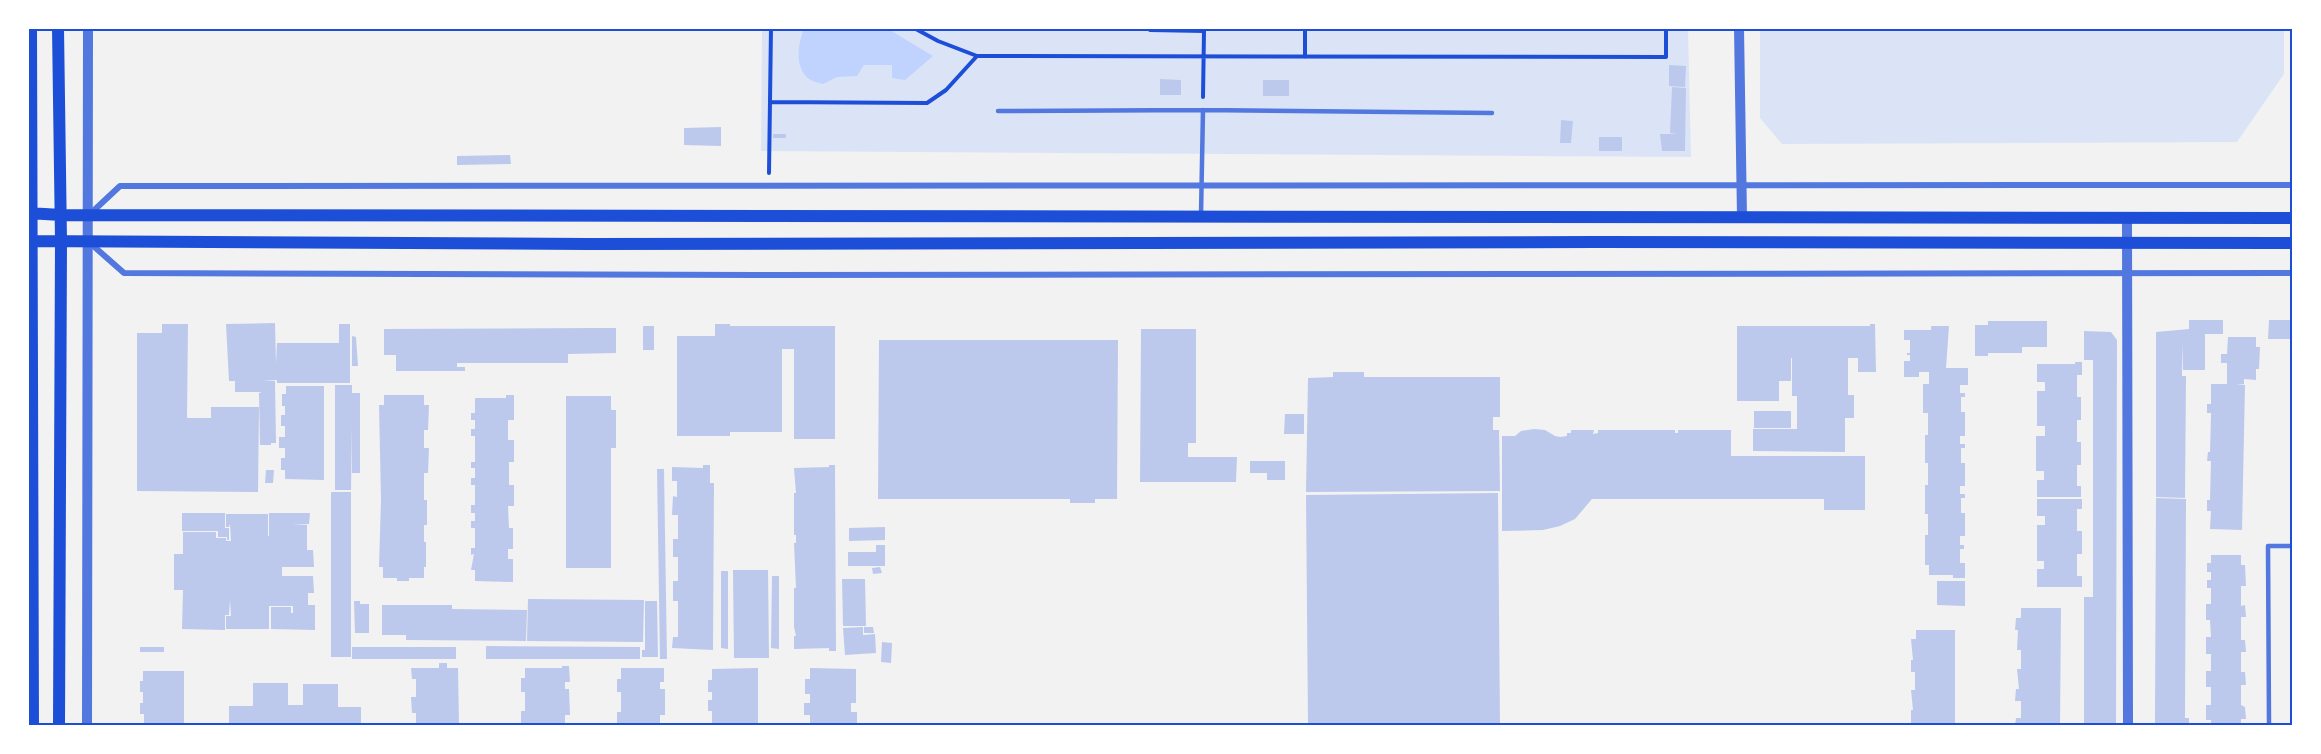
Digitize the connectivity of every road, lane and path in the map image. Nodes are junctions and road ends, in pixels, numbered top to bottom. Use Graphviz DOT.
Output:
graph roads {
  1 [pos="31,28"];
  2 [pos="58,28"];
  3 [pos="88,28"];
  4 [pos="771,28"];
  5 [pos="914,28"];
  6 [pos="1150,28"];
  7 [pos="1305,28"];
  8 [pos="1666,28"];
  9 [pos="1739,28"];
  10 [pos="977,56"];
  11 [pos="1204,56"];
  12 [pos="1305,57"];
  13 [pos="771,102"];
  14 [pos="1203,110"];
  15 [pos="998,111"];
  16 [pos="1492,113"];
  17 [pos="1741,185"];
  18 [pos="2292,185"];
  19 [pos="768,186"];
  20 [pos="1202,186"];
  21 [pos="30,213"];
  22 [pos="61,215"];
  23 [pos="88,215"];
  24 [pos="1201,215"];
  25 [pos="1742,218"];
  26 [pos="2127,218"];
  27 [pos="2292,218"];
  28 [pos="30,241"];
  29 [pos="61,241"];
  30 [pos="88,241"];
  31 [pos="2292,243"];
  32 [pos="2126,244"];
  33 [pos="2126,273"];
  34 [pos="2292,273"];
  35 [pos="2292,546"];
  36 [pos="33,726"];
  37 [pos="59,726"];
  38 [pos="87,726"];
  39 [pos="2128,726"];
  40 [pos="2269,726"];
  1 -- 21 [label="main road"];
  2 -- 22 [label="main road"];
  3 -- 23 [label="street"];
  4 -- 13 [label="path"];
  5 -- 10 [label="path"];
  6 -- 11 [label="path"];
  7 -- 12 [label="path"];
  8 -- 12 [label="path"];
  9 -- 17 [label="street"];
  10 -- 11 [label="path"];
  10 -- 13 [label="path"];
  11 -- 12 [label="path"];
  11 -- 14 [label="path"];
  13 -- 19 [label="path"];
  14 -- 15 [label="lane"];
  14 -- 16 [label="lane"];
  14 -- 20 [label="lane"];
  17 -- 18 [label="street"];
  17 -- 20 [label="street"];
  17 -- 25 [label="street"];
  19 -- 20 [label="street"];
  19 -- 23 [label="street"];
  20 -- 24 [label="lane"];
  21 -- 22 [label="main road"];
  21 -- 28 [label="main road"];
  22 -- 23 [label="main road"];
  22 -- 29 [label="main road"];
  23 -- 24 [label="main road"];
  23 -- 30 [label="street"];
  24 -- 25 [label="main road"];
  25 -- 26 [label="main road"];
  26 -- 27 [label="main road"];
  26 -- 32 [label="street"];
  28 -- 29 [label="main road"];
  28 -- 36 [label="main road"];
  29 -- 30 [label="main road"];
  29 -- 37 [label="main road"];
  30 -- 32 [label="main road"];
  30 -- 33 [label="street"];
  30 -- 38 [label="street"];
  31 -- 32 [label="main road"];
  32 -- 33 [label="street"];
  33 -- 34 [label="street"];
  33 -- 39 [label="street"];
  35 -- 40 [label="lane"];
}
